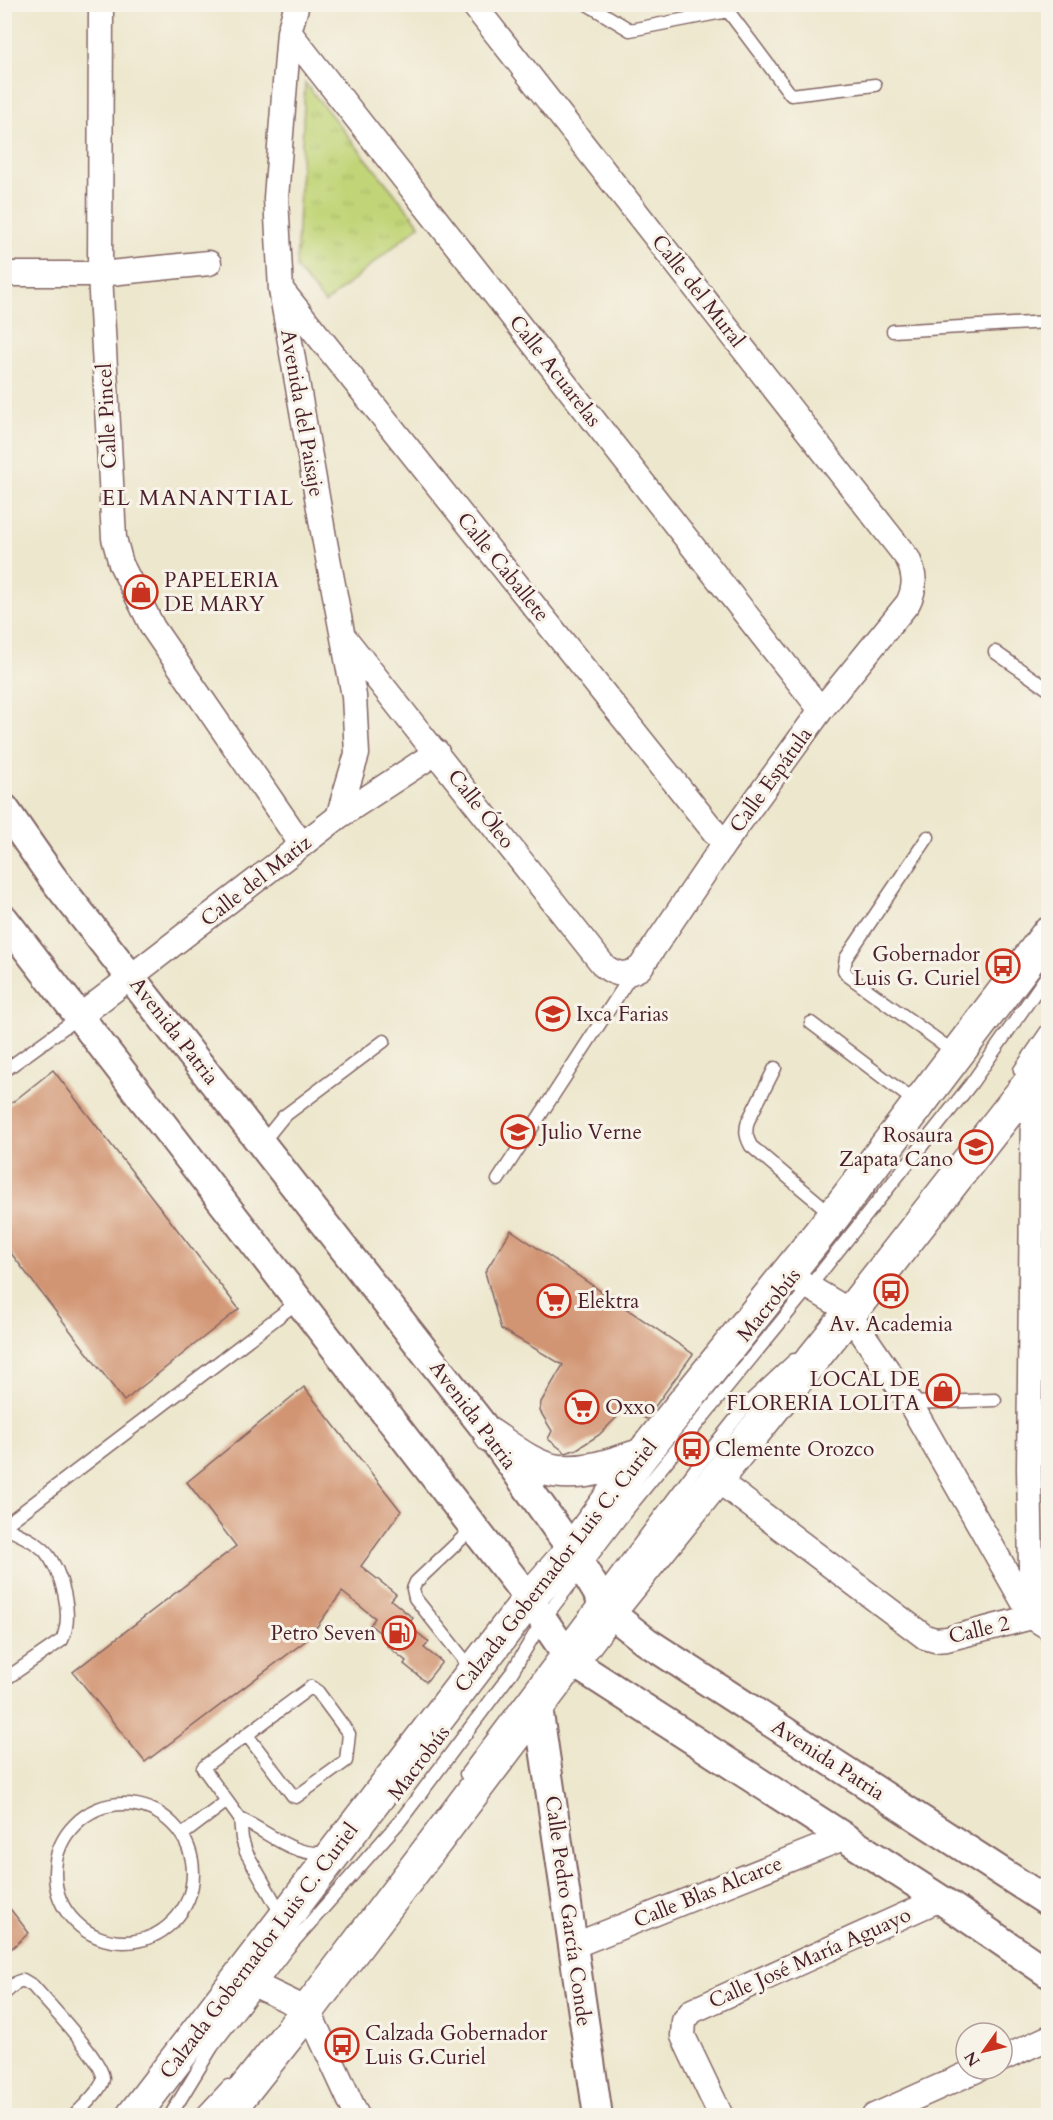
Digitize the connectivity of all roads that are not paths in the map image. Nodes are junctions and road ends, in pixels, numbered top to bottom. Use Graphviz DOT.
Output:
graph roads {
  1 [pos="101,4"];
  2 [pos="297,4"];
  3 [pos="473,4"];
  4 [pos="587,4"];
  5 [pos="727,8"];
  6 [pos="290,32"];
  7 [pos="875,85"];
  8 [pos="209,263"];
  9 [pos="4,274"];
  10 [pos="100,274"];
  11 [pos="281,290"];
  12 [pos="1048,322"];
  13 [pos="893,331"];
  14 [pos="915,581"];
  15 [pos="344,637"];
  16 [pos="994,652"];
  17 [pos="1048,689"];
  18 [pos="821,710"];
  19 [pos="437,752"];
  20 [pos="4,808"];
  21 [pos="338,817"];
  22 [pos="928,837"];
  23 [pos="724,844"];
  24 [pos="302,845"];
  25 [pos="4,919"];
  26 [pos="1048,934"];
  27 [pos="628,974"];
  28 [pos="1048,974"];
  29 [pos="131,976"];
  30 [pos="80,1016"];
  31 [pos="811,1023"];
  32 [pos="1048,1029"];
  33 [pos="384,1041"];
  34 [pos="958,1055"];
  35 [pos="1048,1060"];
  36 [pos="776,1068"];
  37 [pos="4,1071"];
  38 [pos="1011,1084"];
  39 [pos="1041,1101"];
  40 [pos="919,1105"];
  41 [pos="262,1143"];
  42 [pos="498,1180"];
  43 [pos="934,1185"];
  44 [pos="834,1215"];
  45 [pos="1040,1218"];
  46 [pos="799,1280"];
  47 [pos="300,1300"];
  48 [pos="845,1310"];
  49 [pos="1040,1369"];
  50 [pos="995,1400"];
  51 [pos="910,1403"];
  52 [pos="491,1436"];
  53 [pos="642,1455"];
  54 [pos="1039,1469"];
  55 [pos="716,1479"];
  56 [pos="4,1527"];
  57 [pos="474,1527"];
  58 [pos="578,1559"];
  59 [pos="1040,1591"];
  60 [pos="604,1604"];
  61 [pos="536,1610"];
  62 [pos="1040,1622"];
  63 [pos="566,1654"];
  64 [pos="474,1671"];
  65 [pos="4,1680"];
  66 [pos="537,1707"];
  67 [pos="247,1735"];
  68 [pos="460,1782"];
  69 [pos="227,1801"];
  70 [pos="240,1819"];
  71 [pos="182,1835"];
  72 [pos="843,1838"];
  73 [pos="334,1851"];
  74 [pos="940,1899"];
  75 [pos="1048,1902"];
  76 [pos="284,1919"];
  77 [pos="573,1946"];
  78 [pos="1048,1973"];
  79 [pos="248,1982"];
  80 [pos="4,1994"];
  81 [pos="297,2005"];
  82 [pos="1048,2038"];
  83 [pos="1014,2054"];
  84 [pos="954,2080"];
  85 [pos="233,2081"];
  86 [pos="74,2115"];
  87 [pos="133,2115"];
  88 [pos="170,2115"];
  89 [pos="200,2115"];
  90 [pos="224,2115"];
  91 [pos="357,2115"];
  92 [pos="598,2115"];
  93 [pos="721,2115"];
  94 [pos="874,2115"];
  1 -- 10 [label="street, Calle Pincel"];
  2 -- 6 [label="street, Avenida del Paisaje"];
  3 -- 14 [label="street, Calle del Mural"];
  4 -- 5 [label="lane"];
  5 -- 7 [label="lane"];
  6 -- 11 [label="street, Avenida del Paisaje"];
  6 -- 18 [label="street, Calle Acuarelas"];
  8 -- 10 [label="street"];
  9 -- 10 [label="street"];
  10 -- 24 [label="street, Calle Pincel"];
  11 -- 15 [label="street, Avenida del Paisaje"];
  11 -- 23 [label="street, Calle Caballete"];
  12 -- 13 [label="lane"];
  14 -- 18 [label="street, Calle Espátula"];
  15 -- 19 [label="street, Calle Óleo"];
  15 -- 21 [label="street, Avenida del Paisaje"];
  16 -- 17 [label="lane"];
  18 -- 23 [label="street, Calle Espátula"];
  19 -- 21 [label="street, Calle del Matiz"];
  19 -- 27 [label="street, Calle Óleo"];
  20 -- 29 [label="street, Avenida Patria"];
  21 -- 24 [label="street, Calle del Matiz"];
  22 -- 34 [label="lane"];
  23 -- 27 [label="street, Calle Espátula"];
  24 -- 29 [label="street, Calle del Matiz"];
  25 -- 30 [label="street"];
  26 -- 34 [label="main road, Calzada Gobernador Luis C. Curiel"];
  27 -- 42 [label="lane"];
  28 -- 46 [label="lane, Macrobús"];
  29 -- 30 [label="street, Calle del Matiz"];
  29 -- 41 [label="street, Avenida Patria"];
  30 -- 37 [label="lane"];
  30 -- 47 [label="street"];
  31 -- 40 [label="lane"];
  32 -- 38 [label="lane"];
  33 -- 41 [label="lane"];
  34 -- 40 [label="main road, Calzada Gobernador Luis C. Curiel"];
  35 -- 48 [label="main road"];
  36 -- 44 [label="lane"];
  39 -- 45 [label="street, Calle 2"];
  40 -- 44 [label="main road, Calzada Gobernador Luis C. Curiel"];
  41 -- 52 [label="street, Avenida Patria"];
  43 -- 48 [label="lane"];
  44 -- 46 [label="main road, Calzada Gobernador Luis C. Curiel"];
  45 -- 49 [label="street, Calle 2"];
  46 -- 48 [label="street"];
  46 -- 53 [label="main road, Calzada Gobernador Luis C. Curiel"];
  46 -- 58 [label="lane, Macrobús"];
  47 -- 56 [label="lane"];
  47 -- 57 [label="street"];
  48 -- 51 [label="street"];
  48 -- 55 [label="main road"];
  48 -- 60 [label="lane"];
  49 -- 54 [label="street, Calle 2"];
  50 -- 51 [label="lane"];
  51 -- 62 [label="street"];
  52 -- 53 [label="main road"];
  52 -- 58 [label="street, Avenida Patria"];
  53 -- 58 [label="main road, Calzada Gobernador Luis C. Curiel"];
  54 -- 59 [label="street, Calle 2"];
  55 -- 60 [label="main road"];
  55 -- 62 [label="street, Calle 2"];
  56 -- 65 [label="lane"];
  57 -- 61 [label="street"];
  57 -- 64 [label="lane"];
  58 -- 60 [label="street, Avenida Patria"];
  58 -- 61 [label="main road, Calzada Gobernador Luis C. Curiel"];
  59 -- 62 [label="street, Calle 2"];
  60 -- 63 [label="main road"];
  60 -- 75 [label="street, Avenida Patria"];
  61 -- 63 [label="street"];
  61 -- 64 [label="main road, Calzada Gobernador Luis C. Curiel"];
  61 -- 79 [label="lane, Macrobús"];
  63 -- 66 [label="main road"];
  63 -- 68 [label="lane, Macrobús"];
  63 -- 72 [label="street"];
  64 -- 73 [label="main road, Calzada Gobernador Luis C. Curiel"];
  66 -- 77 [label="street, Calle Pedro García Conde"];
  66 -- 81 [label="main road"];
  67 -- 67 [label="lane"];
  67 -- 69 [label="lane"];
  69 -- 70 [label="lane"];
  69 -- 71 [label="lane"];
  70 -- 73 [label="lane"];
  70 -- 76 [label="lane"];
  71 -- 71 [label="lane"];
  72 -- 74 [label="street"];
  72 -- 77 [label="street, Calle Blas Alcarce"];
  73 -- 76 [label="main road, Calzada Gobernador Luis C. Curiel"];
  74 -- 78 [label="street"];
  74 -- 93 [label="street, Calle José María Aguayo"];
  76 -- 79 [label="main road, Calzada Gobernador Luis C. Curiel"];
  77 -- 92 [label="street, Calle Pedro García Conde"];
  79 -- 81 [label="street"];
  79 -- 87 [label="main road, Calzada Gobernador Luis C. Curiel"];
  79 -- 88 [label="lane, Macrobús"];
  80 -- 86 [label="lane"];
  81 -- 90 [label="main road"];
  81 -- 91 [label="street"];
  82 -- 83 [label="street"];
  84 -- 94 [label="street"];
  85 -- 89 [label="lane"];
}
